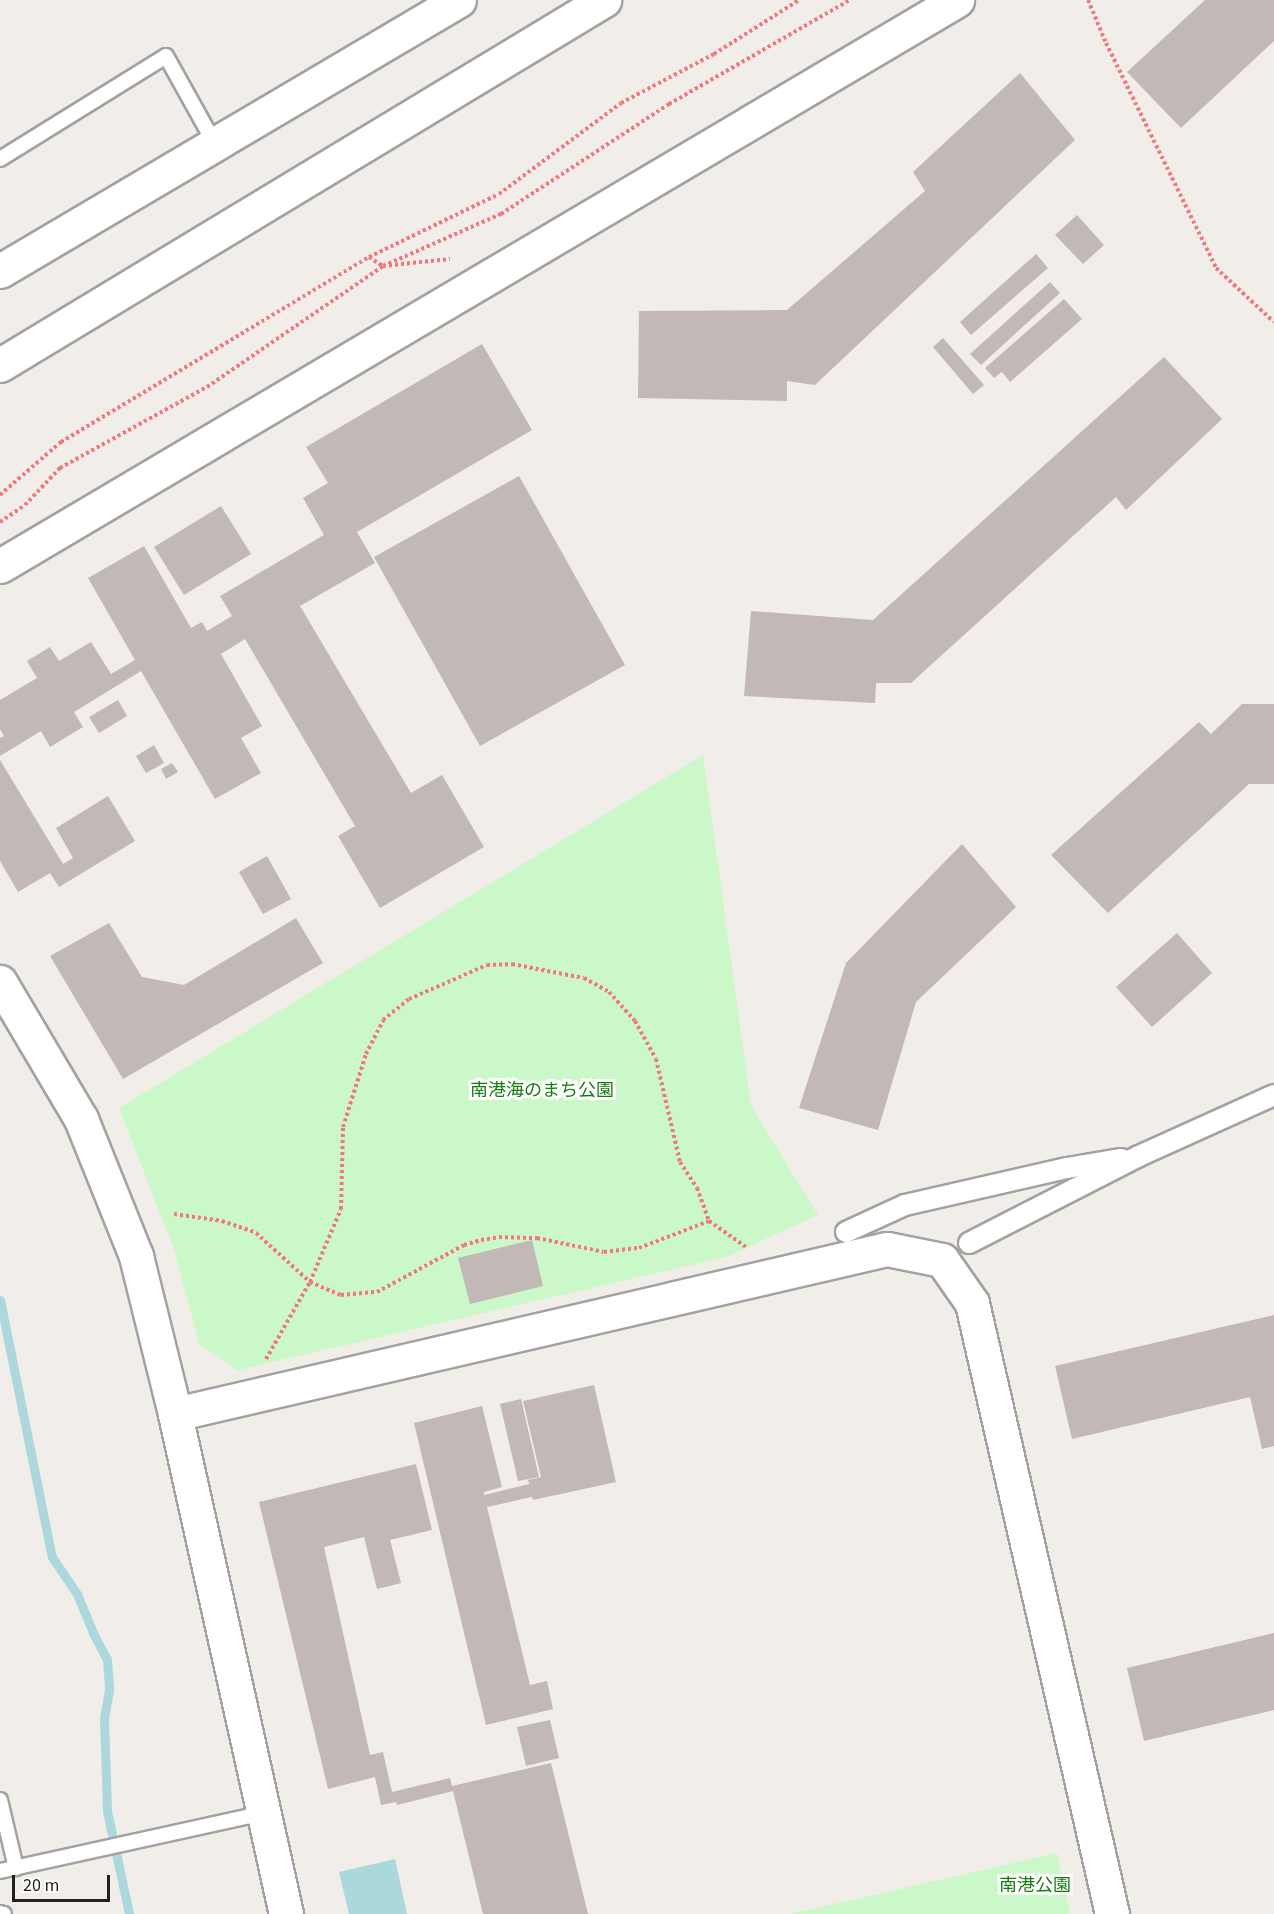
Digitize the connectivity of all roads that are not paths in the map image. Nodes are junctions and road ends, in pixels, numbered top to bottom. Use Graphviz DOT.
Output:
graph roads {
  1 [pos="459,0"];
  2 [pos="604,0"];
  3 [pos="957,0"];
  4 [pos="215,144"];
  5 [pos="0,159"];
  6 [pos="0,271"];
  7 [pos="0,364"];
  8 [pos="0,566"];
  9 [pos="0,982"];
  10 [pos="1274,1095"];
  11 [pos="1139,1156"];
  12 [pos="846,1232"];
  13 [pos="969,1243"];
  14 [pos="175,1414"];
  15 [pos="0,1800"];
  16 [pos="263,1813"];
  17 [pos="16,1868"];
  18 [pos="0,1872"];
  19 [pos="286,1914"];
  20 [pos="1112,1914"];
  1 -- 4 [label="street"];
  2 -- 7 [label="street"];
  3 -- 8 [label="street"];
  4 -- 5 [label="lane"];
  4 -- 6 [label="street"];
  9 -- 14 [label="street"];
  10 -- 11 [label="street"];
  11 -- 12 [label="street"];
  11 -- 13 [label="street"];
  14 -- 16 [label="street"];
  14 -- 20 [label="street"];
  15 -- 17 [label="lane"];
  16 -- 17 [label="lane"];
  16 -- 19 [label="street"];
  17 -- 18 [label="lane"];
}
